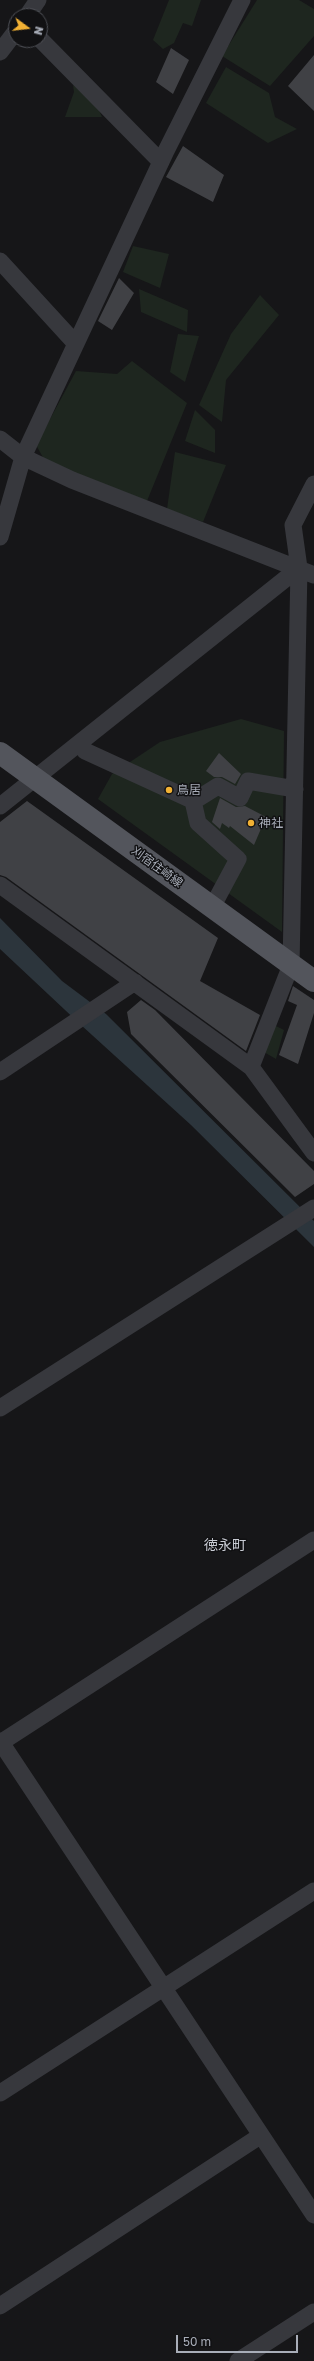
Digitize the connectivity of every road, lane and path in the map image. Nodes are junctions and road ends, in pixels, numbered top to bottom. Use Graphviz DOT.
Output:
graph roads {
  1 [pos="242,0"];
  2 [pos="8,42"];
  3 [pos="48,47"];
  4 [pos="0,52"];
  5 [pos="161,162"];
  6 [pos="0,261"];
  7 [pos="76,344"];
  8 [pos="0,439"];
  9 [pos="23,457"];
  10 [pos="314,484"];
  11 [pos="0,537"];
  12 [pos="306,572"];
  13 [pos="85,751"];
  14 [pos="0,753"];
  15 [pos="34,779"];
  16 [pos="295,789"];
  17 [pos="194,801"];
  18 [pos="0,806"];
  19 [pos="0,885"];
  20 [pos="216,900"];
  21 [pos="291,964"];
  22 [pos="314,981"];
  23 [pos="135,982"];
  24 [pos="251,1067"];
  25 [pos="0,1072"];
  26 [pos="314,1153"];
  27 [pos="314,1208"];
  28 [pos="0,1408"];
  29 [pos="314,1540"];
  30 [pos="0,1742"];
  31 [pos="314,1890"];
  32 [pos="164,1988"];
  33 [pos="0,2093"];
  34 [pos="260,2136"];
  35 [pos="314,2215"];
  36 [pos="0,2306"];
  37 [pos="314,2312"];
  38 [pos="238,2361"];
  1 -- 5 [label="street"];
  2 -- 4 [label="street"];
  3 -- 5 [label="street"];
  5 -- 7 [label="street"];
  6 -- 7 [label="street"];
  7 -- 9 [label="street"];
  8 -- 9 [label="street"];
  9 -- 11 [label="street"];
  9 -- 12 [label="street"];
  10 -- 12 [label="street"];
  12 -- 15 [label="street"];
  12 -- 16 [label="street"];
  13 -- 17 [label="street"];
  14 -- 15 [label="main road, 刈宿住崎線"];
  15 -- 18 [label="street"];
  15 -- 21 [label="main road, 刈宿住崎線"];
  16 -- 17 [label="street"];
  16 -- 21 [label="street"];
  17 -- 20 [label="street"];
  19 -- 23 [label="street"];
  21 -- 22 [label="main road, 刈宿住崎線"];
  21 -- 24 [label="street"];
  23 -- 24 [label="street"];
  23 -- 25 [label="street"];
  24 -- 26 [label="street"];
  27 -- 28 [label="street"];
  29 -- 30 [label="street"];
  30 -- 32 [label="street"];
  31 -- 32 [label="street"];
  32 -- 33 [label="street"];
  32 -- 34 [label="street"];
  34 -- 35 [label="street"];
  34 -- 36 [label="street"];
  37 -- 38 [label="street"];
}
